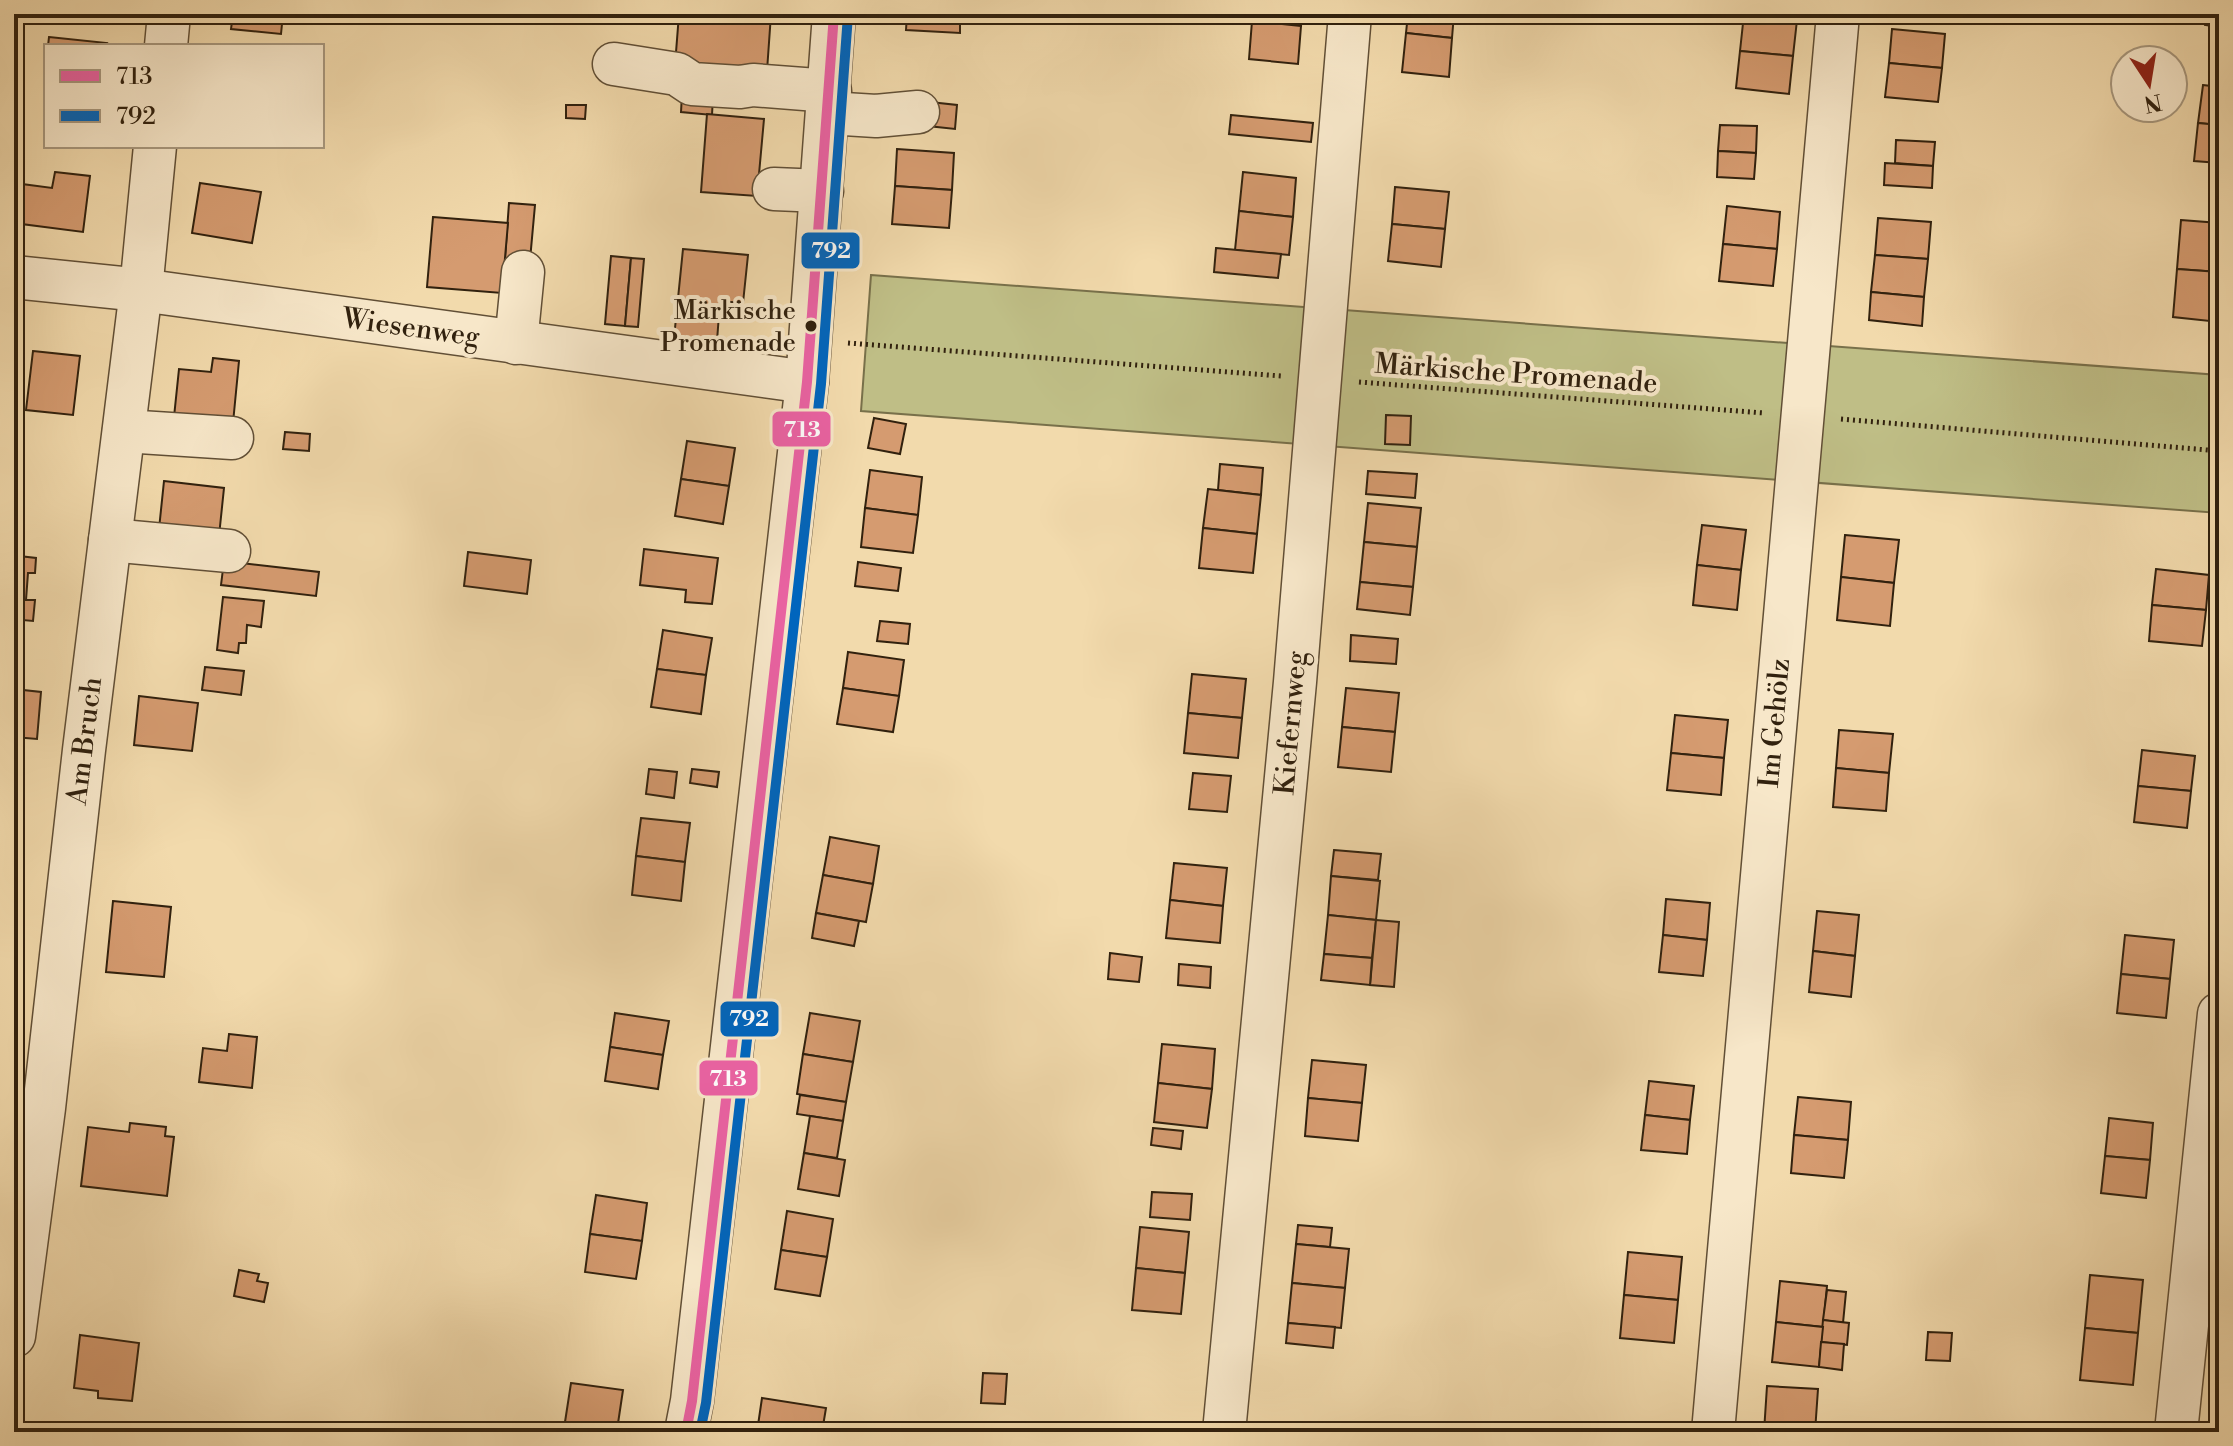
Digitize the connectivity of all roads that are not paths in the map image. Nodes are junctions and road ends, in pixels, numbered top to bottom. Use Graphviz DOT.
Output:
graph roads {
  1 [pos="169,14"];
  2 [pos="834,14"];
  3 [pos="1350,14"];
  4 [pos="1838,14"];
  5 [pos="166,44"];
  6 [pos="614,64"];
  7 [pos="829,102"];
  8 [pos="918,112"];
  9 [pos="155,148"];
  10 [pos="774,189"];
  11 [pos="822,191"];
  12 [pos="523,272"];
  13 [pos="14,277"];
  14 [pos="141,290"];
  15 [pos="516,343"];
  16 [pos="807,382"];
  17 [pos="124,431"];
  18 [pos="232,438"];
  19 [pos="110,540"];
  20 [pos="229,551"];
  21 [pos="2219,1014"];
  22 [pos="14,1336"];
  23 [pos="686,1432"];
  24 [pos="1224,1432"];
  25 [pos="1713,1432"];
  26 [pos="2176,1432"];
  1 -- 5 [label="street"];
  2 -- 7 [label="street"];
  3 -- 24 [label="street, Kiefernweg"];
  4 -- 25 [label="street, Im Gehölz"];
  6 -- 7 [label="street"];
  7 -- 8 [label="street"];
  7 -- 11 [label="street"];
  9 -- 14 [label="street, Am Bruch"];
  10 -- 11 [label="street"];
  11 -- 16 [label="street"];
  12 -- 15 [label="street"];
  13 -- 14 [label="street, Wiesenweg"];
  14 -- 15 [label="street, Wiesenweg"];
  14 -- 17 [label="street, Am Bruch"];
  15 -- 16 [label="street, Wiesenweg"];
  16 -- 23 [label="street"];
  17 -- 18 [label="street"];
  17 -- 19 [label="street, Am Bruch"];
  19 -- 20 [label="street"];
  19 -- 22 [label="street, Am Bruch"];
  21 -- 26 [label="street"];
}
